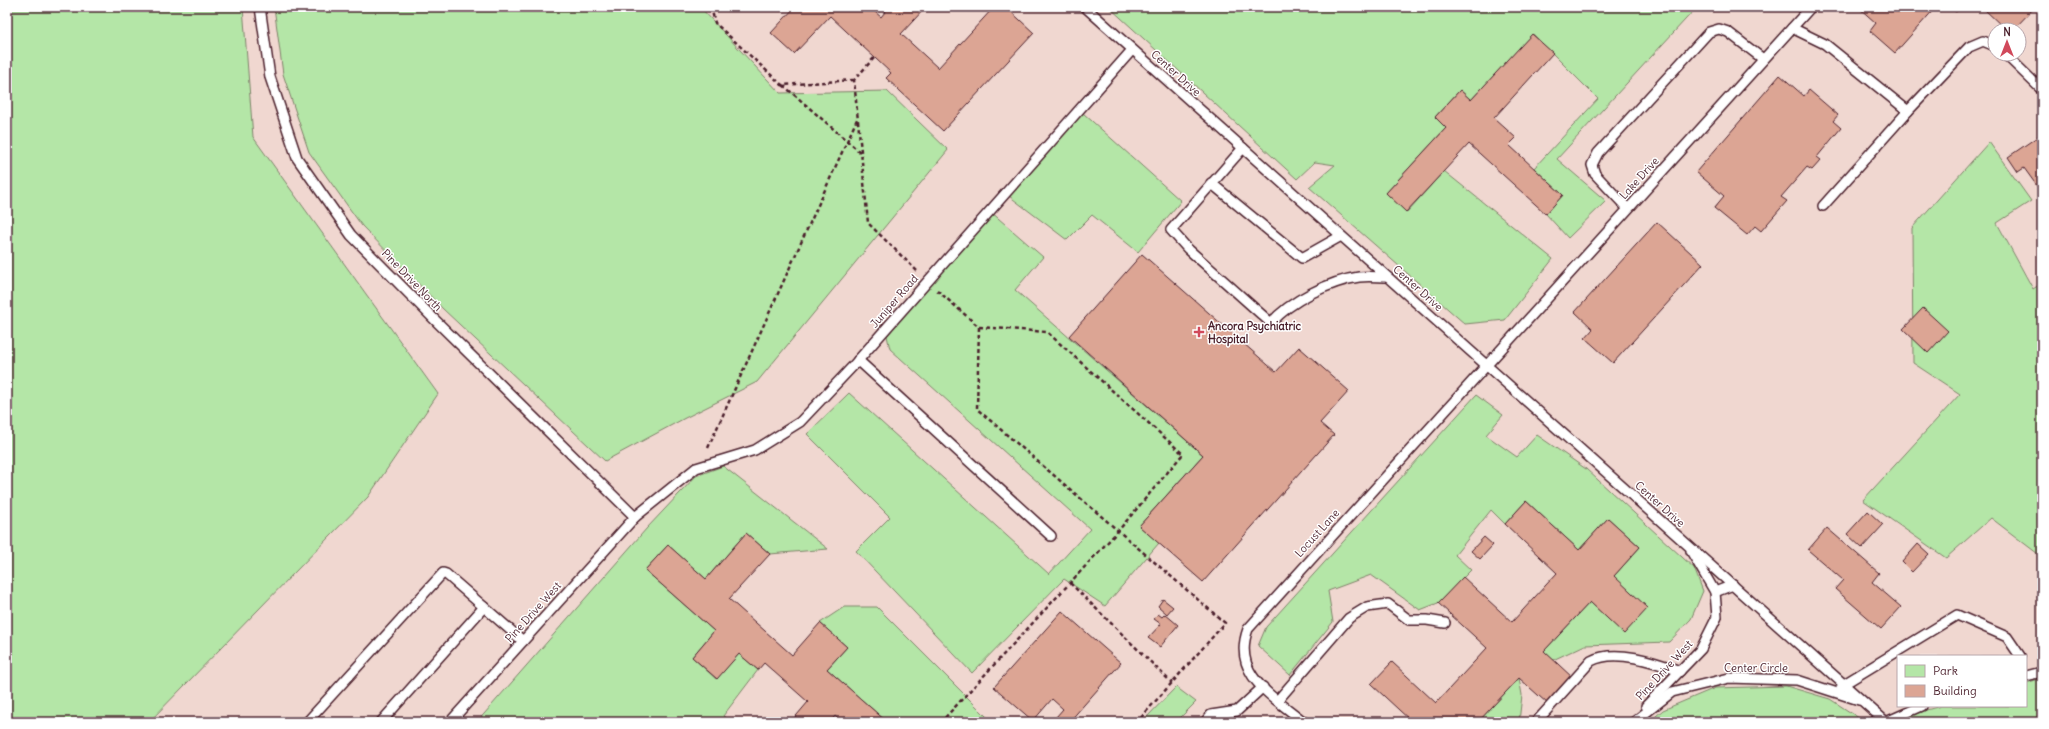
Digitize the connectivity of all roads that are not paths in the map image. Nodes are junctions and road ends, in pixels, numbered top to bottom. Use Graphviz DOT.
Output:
graph roads {
  1 [pos="260,7"];
  2 [pos="1085,7"];
  3 [pos="1811,7"];
  4 [pos="1792,28"];
  5 [pos="1987,43"];
  6 [pos="1132,50"];
  7 [pos="1764,59"];
  8 [pos="2013,62"];
  9 [pos="2042,90"];
  10 [pos="1908,111"];
  11 [pos="1242,148"];
  12 [pos="1211,183"];
  13 [pos="1823,206"];
  14 [pos="1628,208"];
  15 [pos="1341,236"];
  16 [pos="1387,277"];
  17 [pos="858,360"];
  18 [pos="1485,364"];
  19 [pos="635,518"];
  20 [pos="1051,536"];
  21 [pos="1688,545"];
  22 [pos="1733,585"];
  23 [pos="1715,592"];
  24 [pos="484,607"];
  25 [pos="1445,623"];
  26 [pos="523,641"];
  27 [pos="2019,655"];
  28 [pos="1680,670"];
  29 [pos="2042,672"];
  30 [pos="2027,676"];
  31 [pos="1844,684"];
  32 [pos="1263,687"];
  33 [pos="1838,693"];
  34 [pos="1278,700"];
  35 [pos="1862,701"];
  36 [pos="1920,707"];
  37 [pos="307,722"];
  38 [pos="381,722"];
  39 [pos="450,722"];
  40 [pos="1204,722"];
  41 [pos="1304,722"];
  42 [pos="1536,722"];
  43 [pos="1631,722"];
  44 [pos="1634,722"];
  45 [pos="1886,722"];
  1 -- 19 [label="lane, Pine Drive North"];
  2 -- 6 [label="lane, Center Drive"];
  3 -- 4 [label="lane, Lake Drive"];
  4 -- 7 [label="lane, Lake Drive"];
  4 -- 10 [label="lane"];
  5 -- 10 [label="lane"];
  6 -- 11 [label="lane, Center Drive"];
  6 -- 17 [label="lane, Juniper Road"];
  7 -- 14 [label="lane, Lake Drive"];
  7 -- 14 [label="lane"];
  8 -- 9 [label="lane"];
  10 -- 13 [label="lane"];
  11 -- 12 [label="lane"];
  11 -- 15 [label="lane, Center Drive"];
  12 -- 15 [label="lane"];
  12 -- 16 [label="lane"];
  14 -- 18 [label="lane, Lake Drive"];
  15 -- 16 [label="lane, Center Drive"];
  16 -- 18 [label="lane, Center Drive"];
  17 -- 19 [label="lane, Juniper Road"];
  17 -- 20 [label="lane"];
  18 -- 21 [label="lane, Center Drive"];
  18 -- 32 [label="lane, Locust Lane"];
  19 -- 26 [label="lane, Pine Drive West"];
  21 -- 22 [label="lane, Center Circle"];
  21 -- 23 [label="lane, Pine Drive West"];
  22 -- 23 [label="lane"];
  22 -- 31 [label="lane, Center Circle"];
  23 -- 28 [label="lane, Pine Drive West"];
  24 -- 26 [label="lane"];
  24 -- 37 [label="lane"];
  24 -- 38 [label="lane"];
  25 -- 34 [label="lane"];
  26 -- 39 [label="lane, Pine Drive West"];
  27 -- 31 [label="lane"];
  28 -- 42 [label="lane"];
  28 -- 43 [label="lane, Pine Drive West"];
  29 -- 30 [label="lane"];
  31 -- 33 [label="lane"];
  31 -- 35 [label="lane, Center Circle"];
  32 -- 34 [label="lane, Locust Lane"];
  32 -- 40 [label="lane"];
  33 -- 35 [label="lane, Center Circle"];
  33 -- 44 [label="lane, Center Circle"];
  34 -- 41 [label="lane, Locust Lane"];
  35 -- 45 [label="lane, Center Circle"];
  36 -- 45 [label="lane"];
}
